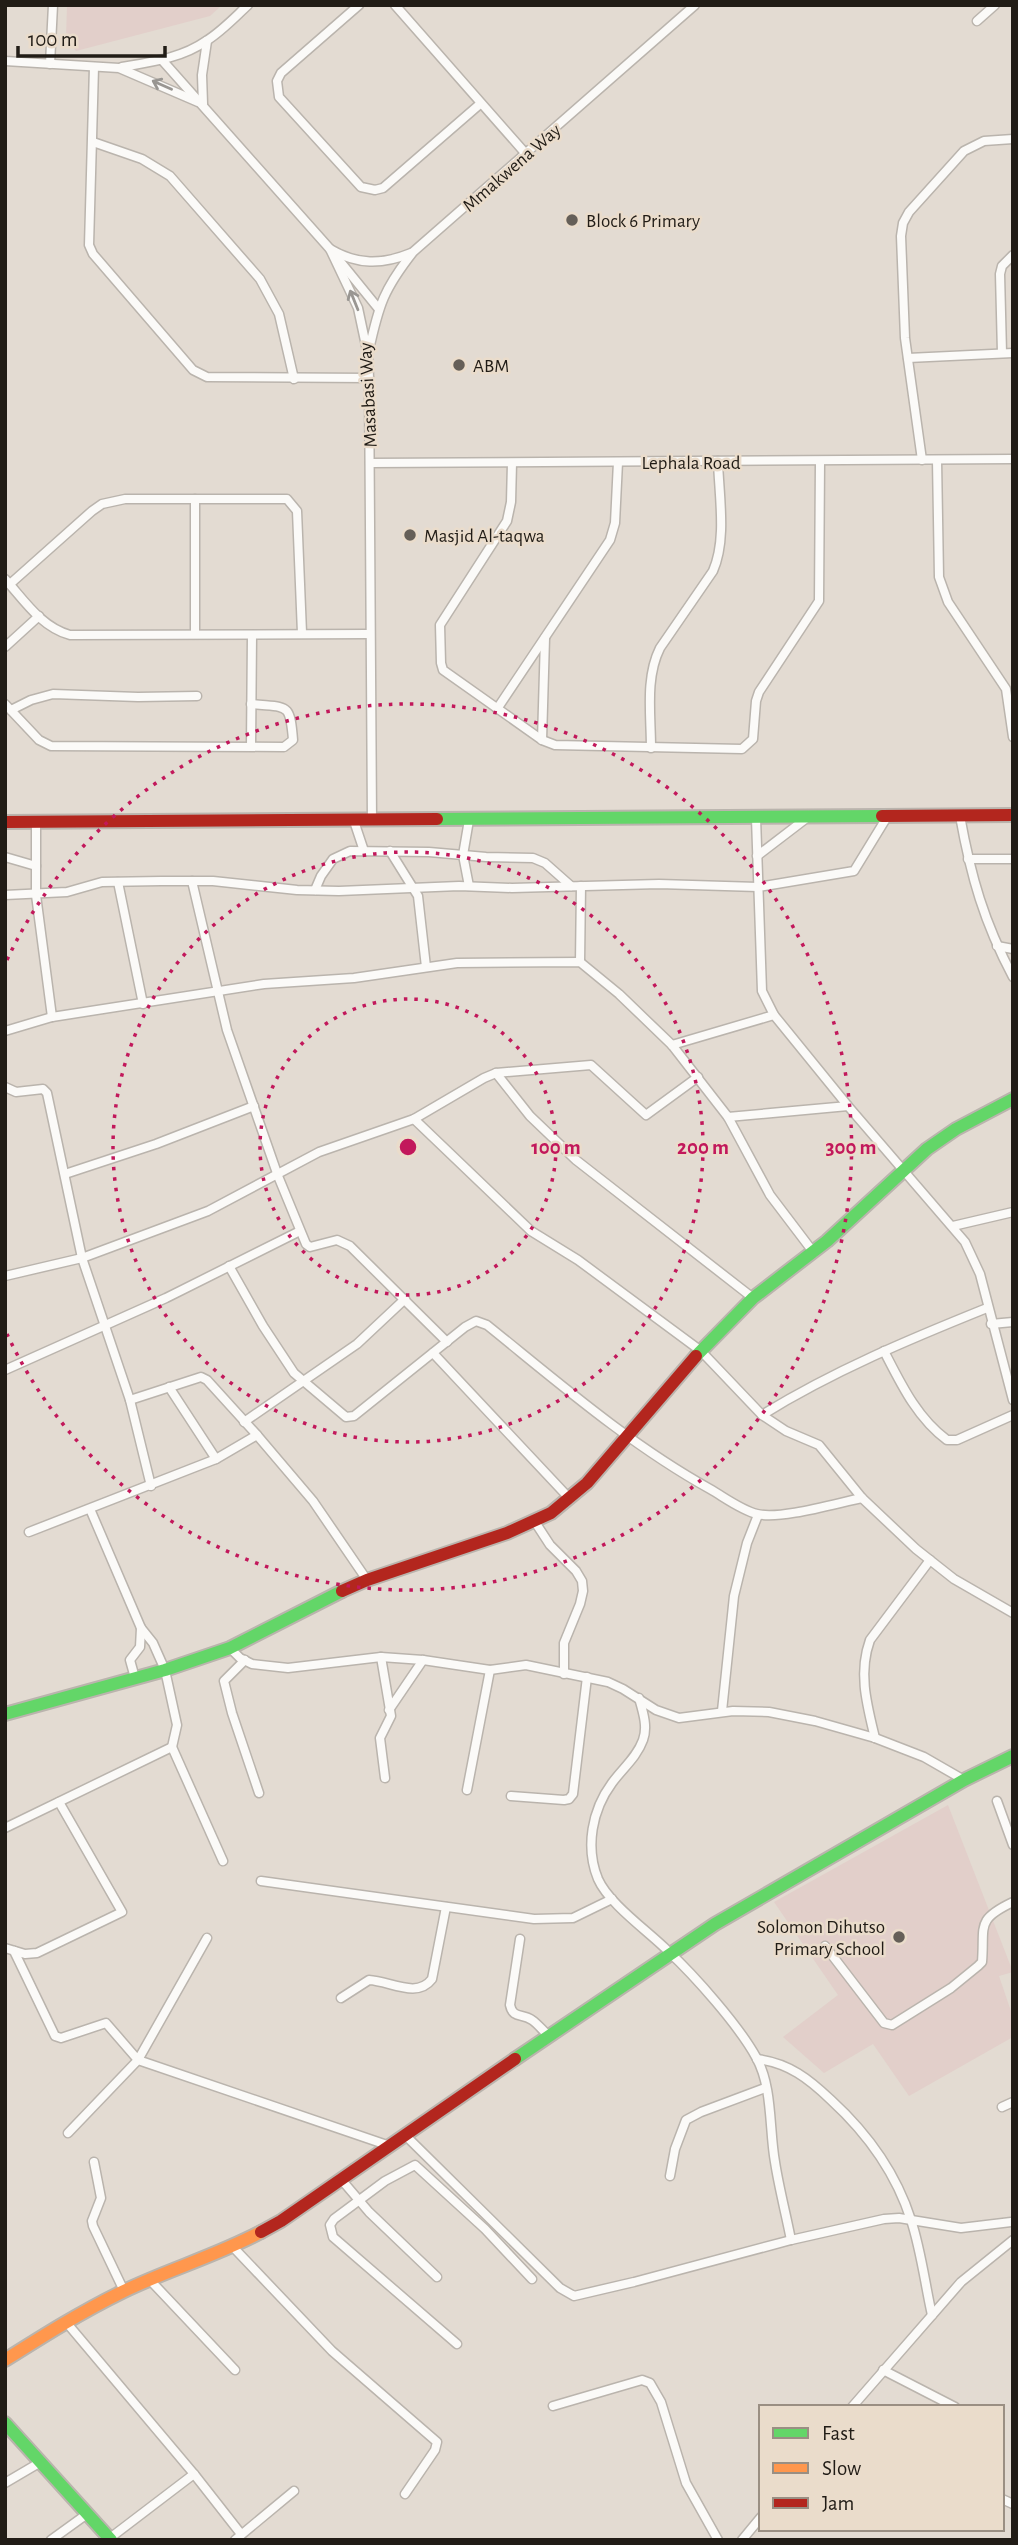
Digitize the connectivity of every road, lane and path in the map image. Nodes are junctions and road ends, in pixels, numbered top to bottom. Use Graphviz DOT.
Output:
graph roads {
  1 [pos="53,5"];
  2 [pos="248,5"];
  3 [pos="359,5"];
  4 [pos="395,5"];
  5 [pos="695,5"];
  6 [pos="995,5"];
  7 [pos="977,21"];
  8 [pos="207,41"];
  9 [pos="162,60"];
  10 [pos="5,61"];
  11 [pos="50,64"];
  12 [pos="94,67"];
  13 [pos="119,68"];
  14 [pos="480,104"];
  15 [pos="203,105"];
  16 [pos="1013,139"];
  17 [pos="93,142"];
  18 [pos="526,154"];
  19 [pos="330,249"];
  20 [pos="414,252"];
  21 [pos="1013,255"];
  22 [pos="378,308"];
  23 [pos="1002,353"];
  24 [pos="1013,353"];
  25 [pos="368,355"];
  26 [pos="908,358"];
  27 [pos="369,378"];
  28 [pos="294,379"];
  29 [pos="1013,459"];
  30 [pos="922,460"];
  31 [pos="937,460"];
  32 [pos="718,461"];
  33 [pos="618,462"];
  34 [pos="820,462"];
  35 [pos="370,463"];
  36 [pos="512,463"];
  37 [pos="195,499"];
  38 [pos="8,581"];
  39 [pos="38,616"];
  40 [pos="302,633"];
  41 [pos="195,634"];
  42 [pos="369,634"];
  43 [pos="252,635"];
  44 [pos="545,638"];
  45 [pos="5,648"];
  46 [pos="197,695"];
  47 [pos="251,704"];
  48 [pos="8,707"];
  49 [pos="497,709"];
  50 [pos="1013,737"];
  51 [pos="542,740"];
  52 [pos="251,746"];
  53 [pos="651,748"];
  54 [pos="1013,815"];
  55 [pos="960,816"];
  56 [pos="808,817"];
  57 [pos="887,817"];
  58 [pos="756,818"];
  59 [pos="469,820"];
  60 [pos="354,821"];
  61 [pos="372,821"];
  62 [pos="5,822"];
  63 [pos="36,822"];
  64 [pos="364,851"];
  65 [pos="390,851"];
  66 [pos="463,855"];
  67 [pos="757,856"];
  68 [pos="5,857"];
  69 [pos="968,859"];
  70 [pos="1013,859"];
  71 [pos="36,866"];
  72 [pos="192,881"];
  73 [pos="118,882"];
  74 [pos="469,886"];
  75 [pos="581,886"];
  76 [pos="571,887"];
  77 [pos="758,887"];
  78 [pos="414,888"];
  79 [pos="315,890"];
  80 [pos="5,895"];
  81 [pos="36,895"];
  82 [pos="997,946"];
  83 [pos="1013,949"];
  84 [pos="580,962"];
  85 [pos="426,967"];
  86 [pos="1013,977"];
  87 [pos="220,992"];
  88 [pos="143,1004"];
  89 [pos="774,1015"];
  90 [pos="52,1017"];
  91 [pos="5,1031"];
  92 [pos="672,1045"];
  93 [pos="496,1073"];
  94 [pos="698,1077"];
  95 [pos="5,1087"];
  96 [pos="1013,1099"];
  97 [pos="254,1106"];
  98 [pos="848,1106"];
  99 [pos="728,1116"];
  100 [pos="414,1119"];
  101 [pos="904,1168"];
  102 [pos="65,1174"];
  103 [pos="278,1176"];
  104 [pos="1013,1212"];
  105 [pos="953,1226"];
  106 [pos="300,1231"];
  107 [pos="814,1253"];
  108 [pos="82,1258"];
  109 [pos="229,1266"];
  110 [pos="5,1276"];
  111 [pos="753,1298"];
  112 [pos="405,1299"];
  113 [pos="988,1308"];
  114 [pos="1013,1322"];
  115 [pos="991,1324"];
  116 [pos="104,1326"];
  117 [pos="447,1342"];
  118 [pos="701,1351"];
  119 [pos="884,1352"];
  120 [pos="433,1353"];
  121 [pos="5,1370"];
  122 [pos="302,1381"];
  123 [pos="169,1387"];
  124 [pos="130,1400"];
  125 [pos="1013,1400"];
  126 [pos="762,1415"];
  127 [pos="1013,1415"];
  128 [pos="244,1422"];
  129 [pos="257,1435"];
  130 [pos="626,1437"];
  131 [pos="216,1460"];
  132 [pos="151,1486"];
  133 [pos="862,1498"];
  134 [pos="570,1499"];
  135 [pos="90,1509"];
  136 [pos="758,1515"];
  137 [pos="535,1522"];
  138 [pos="29,1532"];
  139 [pos="930,1560"];
  140 [pos="367,1580"];
  141 [pos="1013,1613"];
  142 [pos="141,1628"];
  143 [pos="230,1648"];
  144 [pos="380,1657"];
  145 [pos="245,1660"];
  146 [pos="424,1660"];
  147 [pos="166,1670"];
  148 [pos="490,1670"];
  149 [pos="564,1674"];
  150 [pos="587,1677"];
  151 [pos="135,1678"];
  152 [pos="639,1699"];
  153 [pos="389,1710"];
  154 [pos="722,1711"];
  155 [pos="5,1714"];
  156 [pos="875,1738"];
  157 [pos="172,1748"];
  158 [pos="1013,1756"];
  159 [pos="384,1778"];
  160 [pos="964,1780"];
  161 [pos="467,1790"];
  162 [pos="259,1793"];
  163 [pos="511,1796"];
  164 [pos="997,1801"];
  165 [pos="59,1802"];
  166 [pos="5,1828"];
  167 [pos="1013,1845"];
  168 [pos="223,1861"];
  169 [pos="261,1881"];
  170 [pos="612,1899"];
  171 [pos="1013,1902"];
  172 [pos="446,1906"];
  173 [pos="206,1938"];
  174 [pos="520,1939"];
  175 [pos="825,1946"];
  176 [pos="9,1949"];
  177 [pos="672,1954"];
  178 [pos="341,1998"];
  179 [pos="549,2036"];
  180 [pos="757,2059"];
  181 [pos="138,2060"];
  182 [pos="765,2088"];
  183 [pos="1013,2102"];
  184 [pos="1002,2107"];
  185 [pos="68,2133"];
  186 [pos="404,2134"];
  187 [pos="387,2145"];
  188 [pos="94,2162"];
  189 [pos="670,2176"];
  190 [pos="340,2178"];
  191 [pos="360,2202"];
  192 [pos="911,2220"];
  193 [pos="1012,2221"];
  194 [pos="791,2240"];
  195 [pos="1013,2240"];
  196 [pos="233,2247"];
  197 [pos="437,2277"];
  198 [pos="149,2279"];
  199 [pos="532,2279"];
  200 [pos="124,2291"];
  201 [pos="932,2315"];
  202 [pos="66,2322"];
  203 [pos="457,2344"];
  204 [pos="5,2360"];
  205 [pos="235,2370"];
  206 [pos="883,2370"];
  207 [pos="854,2405"];
  208 [pos="951,2405"];
  209 [pos="553,2406"];
  210 [pos="5,2423"];
  211 [pos="39,2463"];
  212 [pos="194,2474"];
  213 [pos="5,2483"];
  214 [pos="294,2491"];
  215 [pos="405,2494"];
  216 [pos="87,2514"];
  217 [pos="759,2519"];
  218 [pos="238,2537"];
  219 [pos="110,2539"];
  220 [pos="51,2540"];
  221 [pos="718,2540"];
  222 [pos="742,2540"];
  1 -- 11 [label="street"];
  2 -- 8 [label="street"];
  3 -- 14 [label="street"];
  4 -- 14 [label="street"];
  5 -- 18 [label="street, Mmakwena Way"];
  6 -- 7 [label="street"];
  8 -- 9 [label="street"];
  8 -- 15 [label="street"];
  9 -- 13 [label="street"];
  9 -- 15 [label="street"];
  10 -- 11 [label="street, Masabasi Way"];
  11 -- 12 [label="street, Masabasi Way"];
  12 -- 13 [label="street, Masabasi Way"];
  12 -- 17 [label="street"];
  15 -- 13 [label="street, Masabasi Way, one-way"];
  14 -- 18 [label="street"];
  15 -- 19 [label="street, Masabasi Way"];
  16 -- 26 [label="street"];
  17 -- 28 [label="street"];
  17 -- 28 [label="street"];
  18 -- 20 [label="street, Mmakwena Way"];
  19 -- 20 [label="street"];
  19 -- 22 [label="street"];
  25 -- 19 [label="street, Masabasi Way, one-way"];
  20 -- 22 [label="street, Mmakwena Way"];
  21 -- 23 [label="street"];
  22 -- 25 [label="street, Mmakwena Way"];
  23 -- 24 [label="street"];
  23 -- 26 [label="street"];
  25 -- 27 [label="street, Masabasi Way"];
  26 -- 30 [label="street"];
  27 -- 28 [label="street"];
  27 -- 35 [label="street, Masabasi Way"];
  29 -- 31 [label="street, Lephala Road"];
  30 -- 31 [label="street, Lephala Road"];
  30 -- 34 [label="street, Lephala Road"];
  31 -- 50 [label="street"];
  32 -- 33 [label="street, Lephala Road"];
  32 -- 34 [label="street, Lephala Road"];
  32 -- 53 [label="street"];
  33 -- 36 [label="street, Lephala Road"];
  33 -- 44 [label="street"];
  34 -- 53 [label="street"];
  35 -- 36 [label="street, Lephala Road"];
  35 -- 42 [label="street, Masabasi Way"];
  36 -- 49 [label="street"];
  37 -- 38 [label="street"];
  37 -- 40 [label="street"];
  37 -- 41 [label="street"];
  38 -- 39 [label="street"];
  39 -- 41 [label="street"];
  39 -- 45 [label="street"];
  40 -- 42 [label="street"];
  40 -- 43 [label="street"];
  41 -- 43 [label="street"];
  42 -- 61 [label="street, Masabasi Way"];
  43 -- 47 [label="street"];
  44 -- 49 [label="street"];
  44 -- 51 [label="street"];
  46 -- 48 [label="street"];
  47 -- 52 [label="street"];
  47 -- 52 [label="street"];
  48 -- 52 [label="street"];
  49 -- 51 [label="street"];
  51 -- 53 [label="street"];
  54 -- 55 [label="street"];
  55 -- 57 [label="street"];
  55 -- 69 [label="street"];
  56 -- 57 [label="street"];
  56 -- 58 [label="street"];
  56 -- 67 [label="street"];
  57 -- 77 [label="street"];
  58 -- 59 [label="street"];
  58 -- 67 [label="street"];
  59 -- 61 [label="street"];
  59 -- 66 [label="street"];
  60 -- 61 [label="street"];
  60 -- 63 [label="street"];
  60 -- 64 [label="street"];
  62 -- 63 [label="street"];
  63 -- 71 [label="street"];
  64 -- 65 [label="street"];
  64 -- 79 [label="street"];
  65 -- 66 [label="street"];
  65 -- 78 [label="street"];
  66 -- 74 [label="street"];
  66 -- 76 [label="street"];
  67 -- 77 [label="street"];
  68 -- 71 [label="street"];
  69 -- 70 [label="street"];
  69 -- 82 [label="street"];
  71 -- 81 [label="street"];
  72 -- 73 [label="street"];
  72 -- 79 [label="street"];
  72 -- 87 [label="street"];
  73 -- 81 [label="street"];
  73 -- 88 [label="street"];
  74 -- 76 [label="street"];
  74 -- 78 [label="street"];
  75 -- 76 [label="street"];
  75 -- 77 [label="street"];
  75 -- 84 [label="street"];
  77 -- 89 [label="street"];
  78 -- 79 [label="street"];
  78 -- 85 [label="street"];
  80 -- 81 [label="street"];
  81 -- 90 [label="street"];
  82 -- 83 [label="street"];
  82 -- 86 [label="street"];
  84 -- 85 [label="street"];
  84 -- 92 [label="street"];
  85 -- 87 [label="street"];
  87 -- 88 [label="street"];
  87 -- 97 [label="street"];
  88 -- 90 [label="street"];
  89 -- 92 [label="street"];
  89 -- 98 [label="street"];
  90 -- 91 [label="street"];
  92 -- 94 [label="street"];
  93 -- 94 [label="street"];
  93 -- 100 [label="street"];
  93 -- 111 [label="street"];
  94 -- 99 [label="street"];
  95 -- 102 [label="street"];
  96 -- 101 [label="street"];
  97 -- 102 [label="street"];
  97 -- 103 [label="street"];
  98 -- 99 [label="street"];
  98 -- 101 [label="street"];
  99 -- 107 [label="street"];
  100 -- 103 [label="street"];
  100 -- 118 [label="street"];
  101 -- 105 [label="street"];
  101 -- 107 [label="street"];
  102 -- 108 [label="street"];
  103 -- 106 [label="street"];
  103 -- 108 [label="street"];
  104 -- 105 [label="street"];
  105 -- 113 [label="street"];
  106 -- 109 [label="street"];
  106 -- 112 [label="street"];
  107 -- 111 [label="street"];
  108 -- 110 [label="street"];
  108 -- 116 [label="street"];
  109 -- 116 [label="street"];
  109 -- 122 [label="street"];
  111 -- 118 [label="street"];
  112 -- 117 [label="street"];
  112 -- 122 [label="street"];
  113 -- 115 [label="street"];
  113 -- 119 [label="street"];
  114 -- 115 [label="street"];
  115 -- 125 [label="street"];
  116 -- 121 [label="street"];
  116 -- 124 [label="street"];
  117 -- 120 [label="street"];
  117 -- 130 [label="street"];
  118 -- 126 [label="street"];
  118 -- 130 [label="street"];
  119 -- 126 [label="street"];
  119 -- 127 [label="street"];
  120 -- 122 [label="street"];
  120 -- 134 [label="street"];
  122 -- 128 [label="street"];
  123 -- 124 [label="street"];
  123 -- 128 [label="street"];
  123 -- 131 [label="street"];
  124 -- 132 [label="street"];
  126 -- 133 [label="street"];
  128 -- 129 [label="street"];
  129 -- 131 [label="street"];
  129 -- 140 [label="street"];
  130 -- 134 [label="street"];
  130 -- 136 [label="street"];
  131 -- 132 [label="street"];
  132 -- 135 [label="street"];
  133 -- 136 [label="street"];
  133 -- 139 [label="street"];
  134 -- 137 [label="street"];
  135 -- 138 [label="street"];
  135 -- 142 [label="street"];
  136 -- 154 [label="street"];
  137 -- 140 [label="street"];
  137 -- 149 [label="street"];
  139 -- 141 [label="street"];
  139 -- 156 [label="street"];
  140 -- 143 [label="street"];
  142 -- 147 [label="street"];
  142 -- 151 [label="street"];
  143 -- 145 [label="street"];
  143 -- 147 [label="street"];
  144 -- 145 [label="street"];
  144 -- 146 [label="street"];
  144 -- 153 [label="street"];
  145 -- 162 [label="street"];
  146 -- 148 [label="street"];
  146 -- 153 [label="street"];
  147 -- 151 [label="street"];
  147 -- 157 [label="street"];
  148 -- 149 [label="street"];
  148 -- 161 [label="street"];
  149 -- 150 [label="street"];
  150 -- 152 [label="street"];
  150 -- 163 [label="street"];
  151 -- 155 [label="street"];
  152 -- 154 [label="street"];
  152 -- 170 [label="street"];
  153 -- 159 [label="street"];
  154 -- 156 [label="street"];
  156 -- 160 [label="street"];
  157 -- 165 [label="street"];
  157 -- 168 [label="street"];
  158 -- 160 [label="street"];
  160 -- 177 [label="street"];
  164 -- 167 [label="street"];
  165 -- 166 [label="street"];
  165 -- 176 [label="street"];
  169 -- 172 [label="street"];
  170 -- 172 [label="street"];
  170 -- 177 [label="street"];
  171 -- 175 [label="street"];
  172 -- 178 [label="street"];
  173 -- 181 [label="street"];
  174 -- 179 [label="street"];
  176 -- 181 [label="street"];
  177 -- 179 [label="street"];
  177 -- 180 [label="street"];
  179 -- 186 [label="street"];
  180 -- 182 [label="street"];
  180 -- 192 [label="street"];
  181 -- 185 [label="street"];
  181 -- 187 [label="street"];
  182 -- 189 [label="street"];
  182 -- 194 [label="street"];
  183 -- 184 [label="street"];
  186 -- 187 [label="street"];
  186 -- 194 [label="street"];
  187 -- 190 [label="street"];
  188 -- 200 [label="street"];
  190 -- 191 [label="street"];
  190 -- 196 [label="street"];
  191 -- 197 [label="street"];
  191 -- 199 [label="street"];
  191 -- 203 [label="street"];
  192 -- 193 [label="street"];
  192 -- 194 [label="street"];
  192 -- 201 [label="street"];
  195 -- 201 [label="street"];
  196 -- 198 [label="street"];
  196 -- 215 [label="street"];
  198 -- 200 [label="street"];
  198 -- 205 [label="street"];
  200 -- 202 [label="street"];
  201 -- 206 [label="street"];
  202 -- 204 [label="street"];
  202 -- 212 [label="street"];
  206 -- 207 [label="street"];
  206 -- 208 [label="street"];
  209 -- 221 [label="street"];
  210 -- 211 [label="street"];
  211 -- 213 [label="street"];
  211 -- 216 [label="street"];
  212 -- 218 [label="street"];
  212 -- 219 [label="street"];
  214 -- 218 [label="street"];
  216 -- 219 [label="street"];
  216 -- 220 [label="street"];
  217 -- 222 [label="street"];
}
